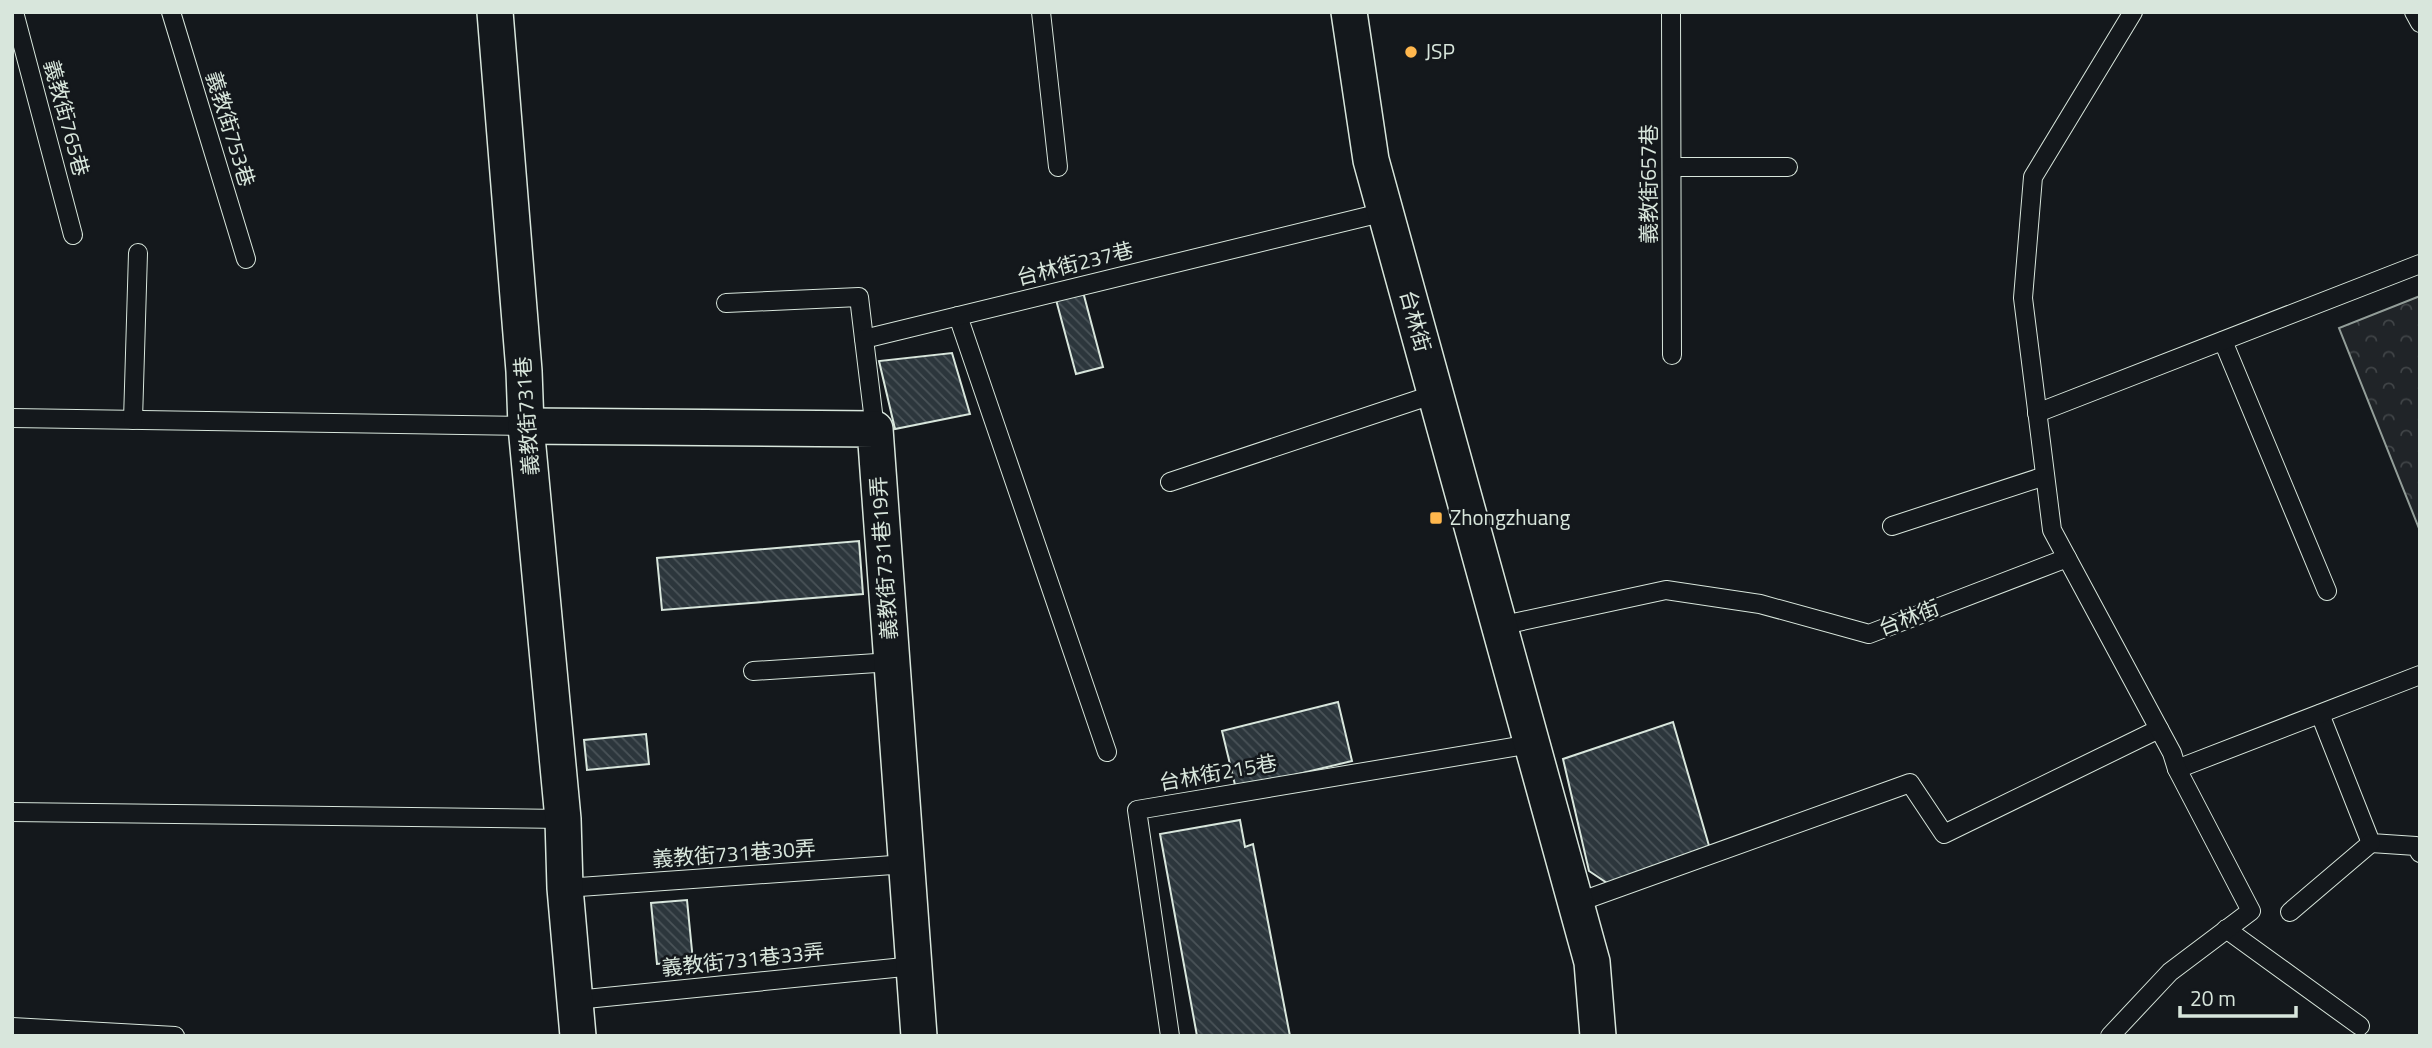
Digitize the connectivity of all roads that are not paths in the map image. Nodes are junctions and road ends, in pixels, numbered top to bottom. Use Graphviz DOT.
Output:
graph roads {
  1 [pos="15,12"];
  2 [pos="171,12"];
  3 [pos="495,12"];
  4 [pos="1041,12"];
  5 [pos="1349,12"];
  6 [pos="1671,12"];
  7 [pos="2133,12"];
  8 [pos="2414,12"];
  9 [pos="2420,23"];
  10 [pos="1058,167"];
  11 [pos="1672,167"];
  12 [pos="1788,167"];
  13 [pos="1385,212"];
  14 [pos="73,235"];
  15 [pos="138,253"];
  16 [pos="246,259"];
  17 [pos="2420,264"];
  18 [pos="726,303"];
  19 [pos="958,316"];
  20 [pos="864,339"];
  21 [pos="2223,341"];
  22 [pos="1672,355"];
  23 [pos="1435,394"];
  24 [pos="2037,413"];
  25 [pos="12,418"];
  26 [pos="134,420"];
  27 [pos="526,426"];
  28 [pos="876,429"];
  29 [pos="2045,476"];
  30 [pos="1170,482"];
  31 [pos="1892,526"];
  32 [pos="2067,558"];
  33 [pos="2327,591"];
  34 [pos="1499,626"];
  35 [pos="892,662"];
  36 [pos="754,671"];
  37 [pos="2420,675"];
  38 [pos="2320,714"];
  39 [pos="2159,729"];
  40 [pos="1531,744"];
  41 [pos="1107,752"];
  42 [pos="2178,769"];
  43 [pos="12,812"];
  44 [pos="563,819"];
  45 [pos="2371,843"];
  46 [pos="2420,853"];
  47 [pos="906,864"];
  48 [pos="565,888"];
  49 [pos="1576,903"];
  50 [pos="2290,912"];
  51 [pos="2227,929"];
  52 [pos="914,966"];
  53 [pos="576,1000"];
  54 [pos="2360,1026"];
  55 [pos="12,1027"];
  56 [pos="1595,1035"];
  57 [pos="175,1036"];
  58 [pos="578,1036"];
  59 [pos="919,1036"];
  60 [pos="1170,1036"];
  61 [pos="2110,1036"];
  1 -- 14 [label="lane, 義教街765巷"];
  2 -- 16 [label="lane, 義教街753巷"];
  3 -- 27 [label="street, 義教街731巷"];
  4 -- 10 [label="lane"];
  5 -- 13 [label="street, 台林街"];
  6 -- 11 [label="lane, 義教街657巷"];
  7 -- 24 [label="lane"];
  8 -- 9 [label="lane"];
  11 -- 12 [label="lane"];
  11 -- 22 [label="lane, 義教街657巷"];
  13 -- 19 [label="lane, 台林街237巷"];
  13 -- 23 [label="street, 台林街"];
  15 -- 26 [label="lane"];
  17 -- 21 [label="lane"];
  18 -- 20 [label="lane"];
  19 -- 20 [label="lane, 台林街237巷"];
  19 -- 41 [label="lane"];
  20 -- 28 [label="lane"];
  21 -- 24 [label="lane"];
  21 -- 33 [label="lane"];
  23 -- 30 [label="lane"];
  23 -- 34 [label="street, 台林街"];
  24 -- 29 [label="lane"];
  25 -- 26 [label="lane"];
  26 -- 27 [label="lane"];
  27 -- 28 [label="street"];
  27 -- 44 [label="street, 義教街731巷"];
  28 -- 35 [label="street, 義教街731巷19弄"];
  29 -- 31 [label="lane"];
  29 -- 32 [label="lane"];
  32 -- 34 [label="lane, 台林街"];
  32 -- 39 [label="lane"];
  34 -- 40 [label="street, 台林街"];
  35 -- 36 [label="lane"];
  35 -- 47 [label="street, 義教街731巷19弄"];
  37 -- 38 [label="lane"];
  38 -- 42 [label="lane"];
  38 -- 45 [label="lane"];
  39 -- 42 [label="lane"];
  39 -- 49 [label="lane"];
  40 -- 49 [label="street, 台林街"];
  40 -- 60 [label="lane, 台林街215巷"];
  42 -- 51 [label="lane"];
  43 -- 44 [label="lane"];
  44 -- 48 [label="street, 義教街731巷"];
  45 -- 46 [label="lane"];
  45 -- 50 [label="lane"];
  47 -- 48 [label="lane, 義教街731巷30弄"];
  47 -- 52 [label="street, 義教街731巷19弄"];
  48 -- 53 [label="street, 義教街731巷"];
  49 -- 56 [label="street, 台林街"];
  51 -- 54 [label="lane"];
  51 -- 61 [label="lane"];
  52 -- 53 [label="lane, 義教街731巷33弄"];
  52 -- 59 [label="street, 義教街731巷19弄"];
  53 -- 58 [label="street, 義教街731巷"];
  55 -- 57 [label="lane"];
}
